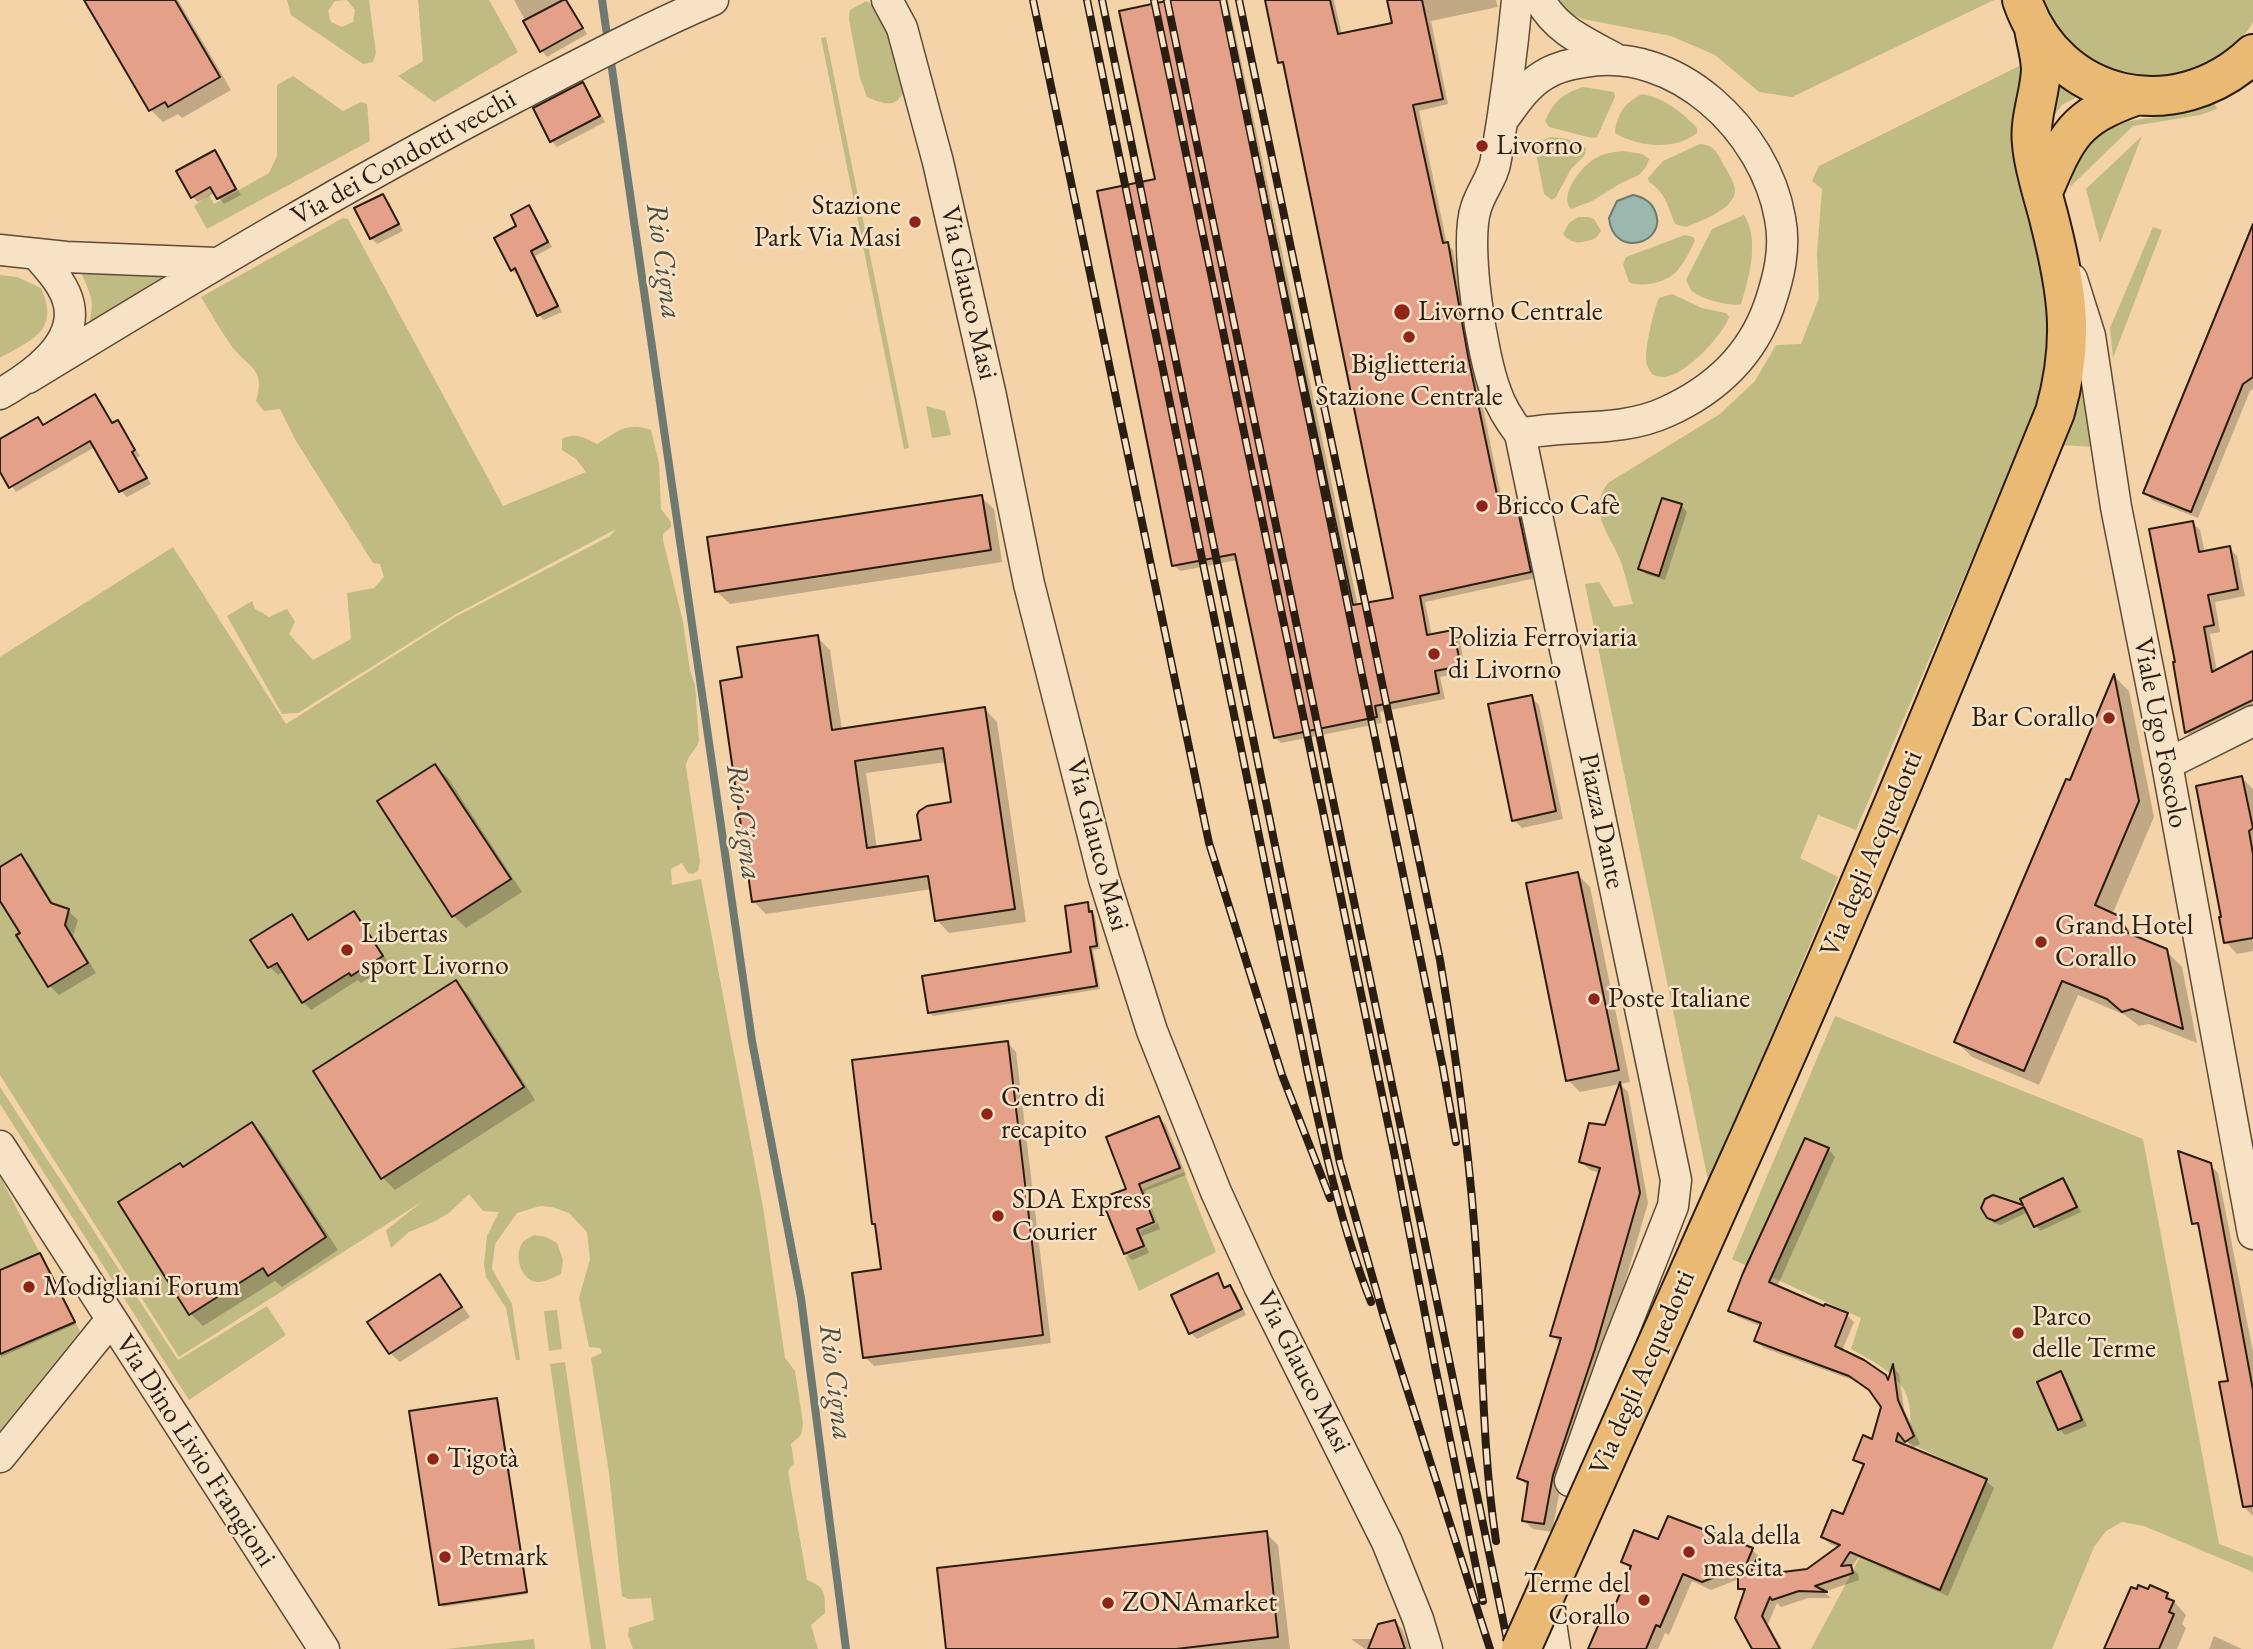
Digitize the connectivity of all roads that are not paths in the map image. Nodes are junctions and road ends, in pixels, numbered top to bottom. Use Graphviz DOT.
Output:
graph roads {
  1 [pos="713,0"];
  2 [pos="887,0"];
  3 [pos="1517,0"];
  4 [pos="1540,0"];
  5 [pos="2028,14"];
  6 [pos="2253,54"];
  7 [pos="1614,58"];
  8 [pos="2135,96"];
  9 [pos="1501,123"];
  10 [pos="2043,191"];
  11 [pos="2054,237"];
  12 [pos="0,250"];
  13 [pos="37,255"];
  14 [pos="216,263"];
  15 [pos="28,378"];
  16 [pos="0,394"];
  17 [pos="1522,447"];
  18 [pos="2253,722"];
  19 [pos="2167,765"];
  20 [pos="0,1146"];
  21 [pos="2253,1234"];
  22 [pos="110,1321"];
  23 [pos="0,1457"];
  24 [pos="1570,1481"];
  25 [pos="1550,1617"];
  26 [pos="324,1649"];
  27 [pos="1427,1649"];
  28 [pos="1521,1649"];
  29 [pos="1555,1649"];
  1 -- 14 [label="street, Via dei Condotti vecchi"];
  2 -- 27 [label="street, Via Glauco Masi"];
  3 -- 9 [label="street, Piazza Dante"];
  4 -- 7 [label="street, Piazza Dante"];
  5 -- 8 [label="main road"];
  5 -- 10 [label="main road, Via degli Acquedotti"];
  6 -- 8 [label="main road"];
  7 -- 9 [label="street, Piazza Dante"];
  7 -- 17 [label="street, Piazza Dante"];
  8 -- 10 [label="main road"];
  9 -- 17 [label="street, Piazza Dante"];
  10 -- 11 [label="main road, Via degli Acquedotti"];
  11 -- 19 [label="street, Viale Ugo Foscolo"];
  11 -- 28 [label="main road, Via degli Acquedotti, bridge"];
  12 -- 13 [label="street"];
  13 -- 14 [label="street"];
  13 -- 15 [label="street"];
  14 -- 15 [label="street, Via dei Condotti vecchi"];
  15 -- 16 [label="street"];
  17 -- 24 [label="street, Piazza Dante"];
  18 -- 19 [label="street"];
  19 -- 21 [label="street, Viale Ugo Foscolo"];
  20 -- 22 [label="street, Via Dino Livio Frangioni"];
  22 -- 23 [label="street"];
  22 -- 26 [label="street, Via Dino Livio Frangioni"];
  25 -- 29 [label="street"];
}
